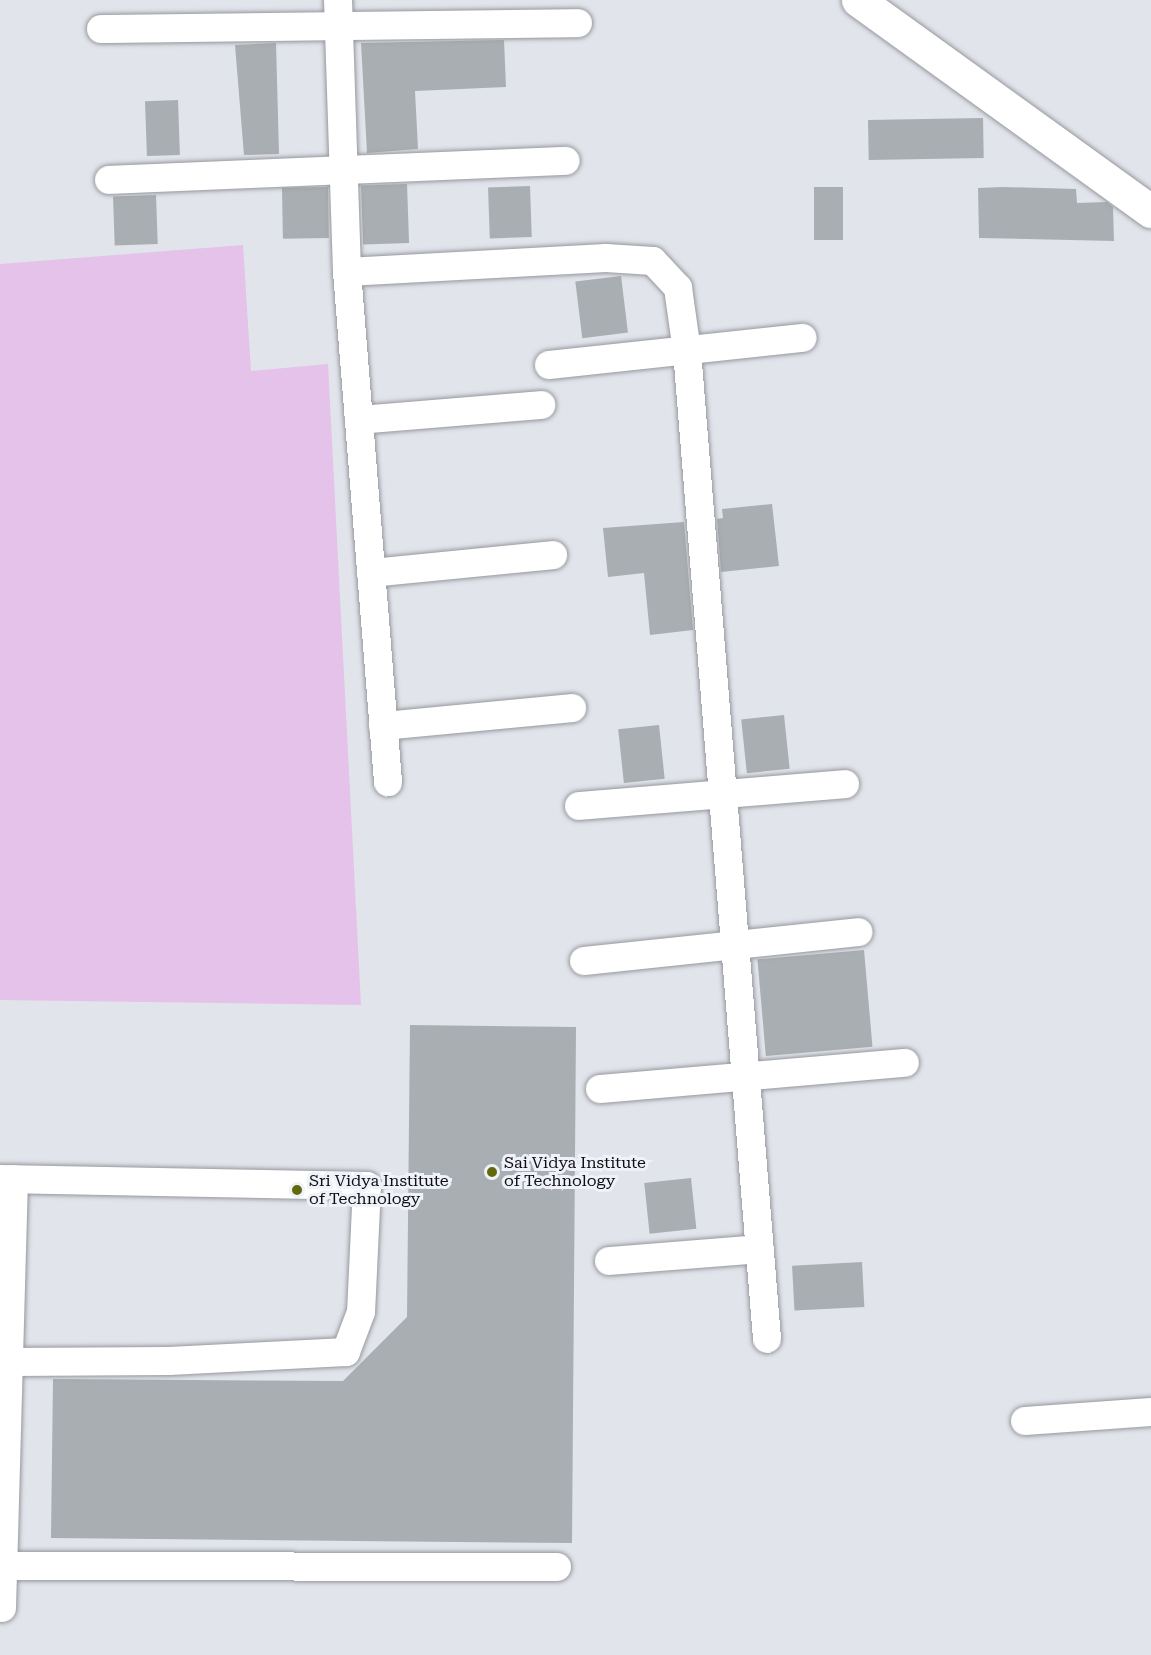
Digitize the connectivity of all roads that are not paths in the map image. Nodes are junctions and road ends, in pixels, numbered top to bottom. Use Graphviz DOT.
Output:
graph roads {
  1 [pos="858,0"];
  2 [pos="338,13"];
  3 [pos="578,23"];
  4 [pos="101,29"];
  5 [pos="566,161"];
  6 [pos="344,170"];
  7 [pos="110,180"];
  8 [pos="1151,211"];
  9 [pos="347,272"];
  10 [pos="803,338"];
  11 [pos="687,351"];
  12 [pos="549,365"];
  13 [pos="541,405"];
  14 [pos="359,420"];
  15 [pos="553,555"];
  16 [pos="371,573"];
  17 [pos="572,708"];
  18 [pos="383,726"];
  19 [pos="388,782"];
  20 [pos="845,784"];
  21 [pos="723,794"];
  22 [pos="579,806"];
  23 [pos="858,932"];
  24 [pos="735,945"];
  25 [pos="584,961"];
  26 [pos="905,1063"];
  27 [pos="746,1077"];
  28 [pos="600,1089"];
  29 [pos="7,1179"];
  30 [pos="760,1249"];
  31 [pos="609,1261"];
  32 [pos="767,1339"];
  33 [pos="9,1362"];
  34 [pos="1151,1412"];
  35 [pos="1025,1421"];
  36 [pos="3,1566"];
  37 [pos="557,1568"];
  38 [pos="2,1608"];
  1 -- 8 [label="main road"];
  2 -- 3 [label="street"];
  2 -- 4 [label="street"];
  2 -- 6 [label="street"];
  5 -- 6 [label="street"];
  6 -- 7 [label="street"];
  6 -- 9 [label="street"];
  9 -- 11 [label="street"];
  9 -- 14 [label="street"];
  10 -- 11 [label="street"];
  11 -- 12 [label="street"];
  11 -- 21 [label="street"];
  13 -- 14 [label="street"];
  14 -- 16 [label="street"];
  15 -- 16 [label="street"];
  16 -- 18 [label="street"];
  17 -- 18 [label="street"];
  18 -- 19 [label="street"];
  20 -- 21 [label="street"];
  21 -- 22 [label="street"];
  21 -- 24 [label="street"];
  23 -- 24 [label="street"];
  24 -- 25 [label="street"];
  24 -- 27 [label="street"];
  26 -- 27 [label="street"];
  27 -- 28 [label="street"];
  27 -- 30 [label="street"];
  29 -- 33 [label="street"];
  29 -- 33 [label="street"];
  30 -- 31 [label="street"];
  30 -- 32 [label="street"];
  33 -- 36 [label="street"];
  34 -- 35 [label="street"];
  36 -- 37 [label="street"];
  36 -- 38 [label="street"];
}
